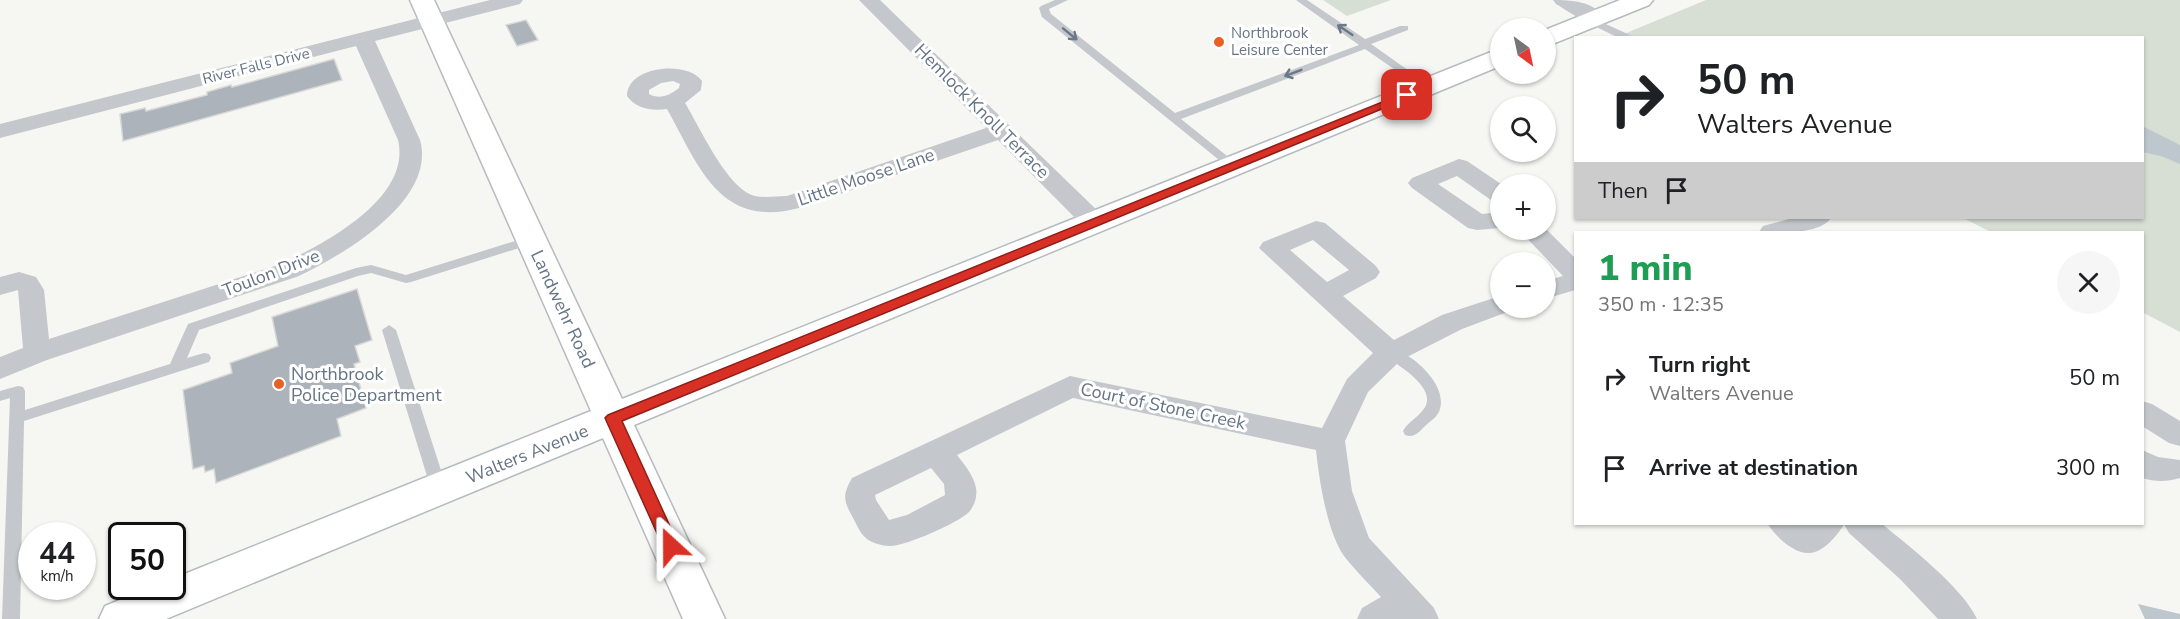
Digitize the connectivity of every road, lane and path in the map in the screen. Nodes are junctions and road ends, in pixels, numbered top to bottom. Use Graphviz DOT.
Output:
graph roads {
  1 [pos="513,0"];
  2 [pos="869,0"];
  3 [pos="1063,0"];
  4 [pos="1301,0"];
  5 [pos="1563,0"];
  6 [pos="1641,0"];
  7 [pos="427,10"];
  8 [pos="1593,20"];
  9 [pos="1404,28"];
  10 [pos="1556,35"];
  11 [pos="1624,36"];
  12 [pos="363,38"];
  13 [pos="1366,44"];
  14 [pos="1490,61"];
  15 [pos="1427,87"];
  16 [pos="673,101"];
  17 [pos="1173,118"];
  18 [pos="1001,131"];
  19 [pos="0,132"];
  20 [pos="1233,166"];
  21 [pos="1490,188"];
  22 [pos="1490,221"];
  23 [pos="1094,222"];
  24 [pos="1822,224"];
  25 [pos="1779,226"];
  26 [pos="531,240"];
  27 [pos="1542,240"];
  28 [pos="1574,272"];
  29 [pos="1574,281"];
  30 [pos="0,286"];
  31 [pos="1556,287"];
  32 [pos="1324,294"];
  33 [pos="1490,309"];
  34 [pos="389,330"];
  35 [pos="37,353"];
  36 [pos="1391,353"];
  37 [pos="204,358"];
  38 [pos="176,367"];
  39 [pos="0,369"];
  40 [pos="0,396"];
  41 [pos="2144,413"];
  42 [pos="17,418"];
  43 [pos="613,418"];
  44 [pos="1410,431"];
  45 [pos="2180,435"];
  46 [pos="1330,441"];
  47 [pos="936,452"];
  48 [pos="439,489"];
  49 [pos="1786,525"];
  50 [pos="1827,525"];
  51 [pos="1861,525"];
  52 [pos="6,556"];
  53 [pos="1413,610"];
  54 [pos="10,619"];
  55 [pos="120,619"];
  56 [pos="704,619"];
  57 [pos="1374,619"];
  58 [pos="1960,619"];
  1 -- 7 [label="street, River Falls Drive"];
  2 -- 18 [label="street, Hemlock Knoll Terrace"];
  3 -- 17 [label="lane, one-way"];
  13 -- 4 [label="lane, one-way"];
  5 -- 8 [label="street"];
  6 -- 8 [label="main road"];
  7 -- 12 [label="street, River Falls Drive"];
  7 -- 26 [label="main road, Landwehr Road"];
  8 -- 10 [label="main road"];
  8 -- 11 [label="lane"];
  9 -- 13 [label="lane"];
  12 -- 19 [label="street, River Falls Drive"];
  12 -- 35 [label="street, Toulon Drive"];
  13 -- 15 [label="lane"];
  13 -- 17 [label="lane, one-way"];
  14 -- 15 [label="main road, Walters Avenue"];
  15 -- 20 [label="main road, Walters Avenue"];
  16 -- 18 [label="street, Little Moose Lane"];
  17 -- 20 [label="lane"];
  18 -- 23 [label="street, Hemlock Knoll Terrace"];
  20 -- 23 [label="main road, Walters Avenue"];
  21 -- 22 [label="street"];
  23 -- 43 [label="main road, Walters Avenue"];
  24 -- 25 [label="street"];
  26 -- 38 [label="lane"];
  26 -- 43 [label="main road, Landwehr Road"];
  27 -- 28 [label="street"];
  29 -- 31 [label="street"];
  30 -- 35 [label="street"];
  32 -- 36 [label="street"];
  33 -- 36 [label="street"];
  34 -- 48 [label="lane"];
  35 -- 39 [label="street, Toulon Drive"];
  36 -- 44 [label="lane"];
  36 -- 46 [label="street"];
  37 -- 38 [label="lane"];
  38 -- 42 [label="lane"];
  40 -- 42 [label="lane"];
  41 -- 45 [label="street"];
  42 -- 52 [label="lane"];
  43 -- 48 [label="main road, Walters Avenue"];
  43 -- 56 [label="main road, Landwehr Road"];
  46 -- 47 [label="street, Court of Stone Creek"];
  46 -- 53 [label="street"];
  48 -- 55 [label="main road, Walters Avenue"];
  49 -- 50 [label="street"];
  51 -- 58 [label="street"];
  52 -- 54 [label="lane"];
  53 -- 57 [label="street"];
}
